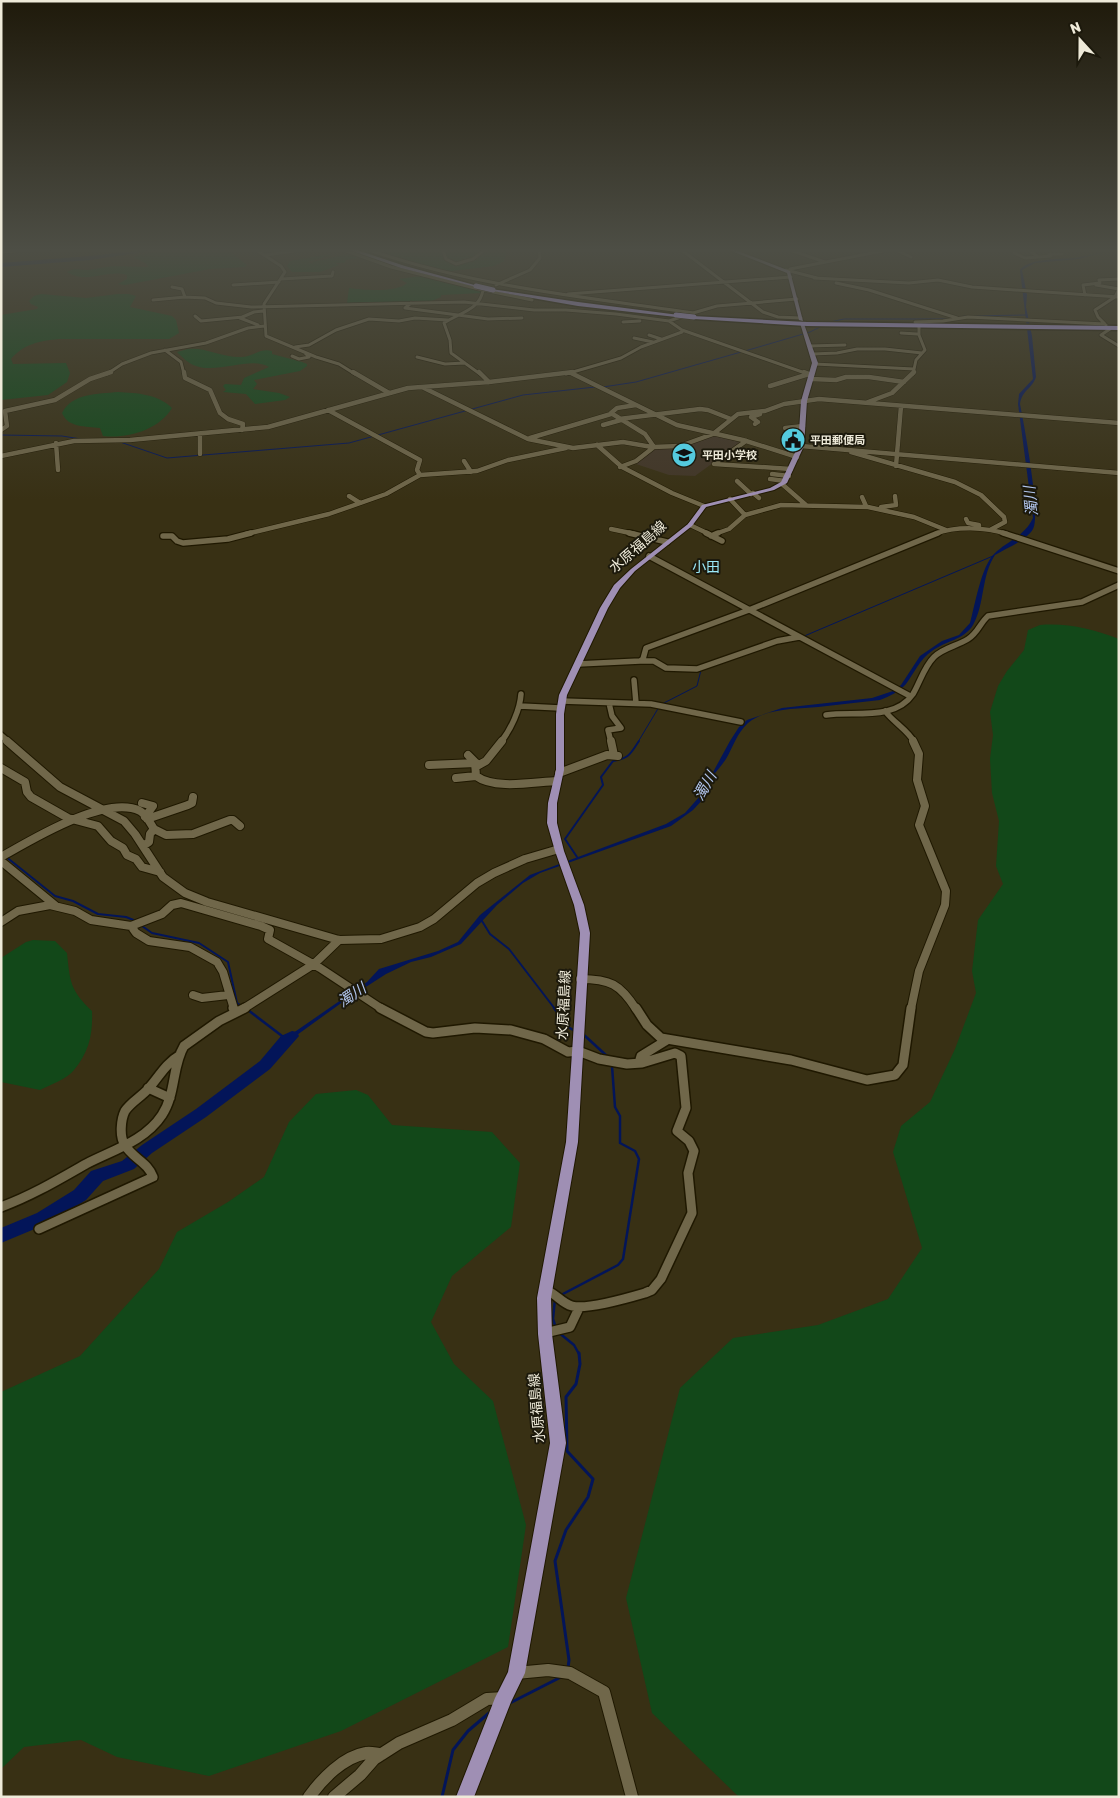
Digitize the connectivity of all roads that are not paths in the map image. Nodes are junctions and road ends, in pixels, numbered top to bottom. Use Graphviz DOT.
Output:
graph roads {
  1 [pos="446,331"];
  2 [pos="241,332"];
  3 [pos="264,332"];
  4 [pos="332,332"];
  5 [pos="678,332"];
  6 [pos="687,332"];
  7 [pos="804,332"];
  8 [pos="918,332"];
  9 [pos="1106,332"];
  10 [pos="902,335"];
  11 [pos="649,336"];
  12 [pos="918,336"];
  13 [pos="634,338"];
  14 [pos="661,339"];
  15 [pos="653,342"];
  16 [pos="809,346"];
  17 [pos="844,346"];
  18 [pos="1119,346"];
  19 [pos="294,347"];
  20 [pos="165,350"];
  21 [pos="305,352"];
  22 [pos="922,353"];
  23 [pos="292,356"];
  24 [pos="417,357"];
  25 [pos="814,358"];
  26 [pos="834,358"];
  27 [pos="465,363"];
  28 [pos="902,366"];
  29 [pos="914,369"];
  30 [pos="571,374"];
  31 [pos="811,376"];
  32 [pos="488,382"];
  33 [pos="904,382"];
  34 [pos="421,386"];
  35 [pos="770,386"];
  36 [pos="389,393"];
  37 [pos="822,394"];
  38 [pos="838,395"];
  39 [pos="823,400"];
  40 [pos="804,401"];
  41 [pos="838,401"];
  42 [pos="770,402"];
  43 [pos="864,403"];
  44 [pos="636,405"];
  45 [pos="776,406"];
  46 [pos="901,406"];
  47 [pos="328,410"];
  48 [pos="764,411"];
  49 [pos="611,414"];
  50 [pos="657,414"];
  51 [pos="731,419"];
  52 [pos="620,420"];
  53 [pos="1,421"];
  54 [pos="7,422"];
  55 [pos="1119,423"];
  56 [pos="754,424"];
  57 [pos="603,425"];
  58 [pos="803,426"];
  59 [pos="785,428"];
  60 [pos="1,430"];
  61 [pos="242,430"];
  62 [pos="200,434"];
  63 [pos="714,434"];
  64 [pos="528,439"];
  65 [pos="746,441"];
  66 [pos="56,443"];
  67 [pos="596,445"];
  68 [pos="801,446"];
  69 [pos="566,447"];
  70 [pos="654,447"];
  71 [pos="847,450"];
  72 [pos="200,454"];
  73 [pos="898,454"];
  74 [pos="502,455"];
  75 [pos="1,456"];
  76 [pos="797,457"];
  77 [pos="510,460"];
  78 [pos="464,461"];
  79 [pos="896,466"];
  80 [pos="620,467"];
  81 [pos="410,468"];
  82 [pos="58,470"];
  83 [pos="417,470"];
  84 [pos="471,472"];
  85 [pos="1119,473"];
  86 [pos="420,476"];
  87 [pos="771,477"];
  88 [pos="787,478"];
  89 [pos="737,481"];
  90 [pos="752,493"];
  91 [pos="349,496"];
  92 [pos="895,496"];
  93 [pos="862,497"];
  94 [pos="759,498"];
  95 [pos="730,499"];
  96 [pos="360,503"];
  97 [pos="806,505"];
  98 [pos="704,506"];
  99 [pos="866,506"];
  100 [pos="872,508"];
  101 [pos="746,515"];
  102 [pos="966,519"];
  103 [pos="690,525"];
  104 [pos="611,529"];
  105 [pos="978,529"];
  106 [pos="946,530"];
  107 [pos="990,530"];
  108 [pos="163,536"];
  109 [pos="711,536"];
  110 [pos="722,541"];
  111 [pos="667,542"];
  112 [pos="649,556"];
  113 [pos="1119,571"];
  114 [pos="1119,585"];
  115 [pos="749,610"];
  116 [pos="799,637"];
  117 [pos="640,661"];
  118 [pos="578,664"];
  119 [pos="634,680"];
  120 [pos="522,694"];
  121 [pos="910,696"];
  122 [pos="609,702"];
  123 [pos="636,703"];
  124 [pos="561,704"];
  125 [pos="520,706"];
  126 [pos="885,711"];
  127 [pos="826,715"];
  128 [pos="740,722"];
  129 [pos="1,735"];
  130 [pos="468,755"];
  131 [pos="429,765"];
  132 [pos="477,765"];
  133 [pos="1,768"];
  134 [pos="560,773"];
  135 [pos="476,776"];
  136 [pos="456,778"];
  137 [pos="557,781"];
  138 [pos="193,797"];
  139 [pos="142,804"];
  140 [pos="103,810"];
  141 [pos="146,818"];
  142 [pos="73,820"];
  143 [pos="240,826"];
  144 [pos="154,830"];
  145 [pos="144,846"];
  146 [pos="3,857"];
  147 [pos="562,857"];
  148 [pos="160,872"];
  149 [pos="182,891"];
  150 [pos="178,904"];
  151 [pos="56,906"];
  152 [pos="1,922"];
  153 [pos="137,923"];
  154 [pos="339,940"];
  155 [pos="314,964"];
  156 [pos="580,978"];
  157 [pos="193,995"];
  158 [pos="228,995"];
  159 [pos="242,1009"];
  160 [pos="667,1040"];
  161 [pos="578,1051"];
  162 [pos="180,1055"];
  163 [pos="639,1063"];
  164 [pos="148,1088"];
  165 [pos="170,1098"];
  166 [pos="124,1145"];
  167 [pos="1,1207"];
  168 [pos="39,1229"];
  169 [pos="545,1290"];
  170 [pos="579,1308"];
  171 [pos="545,1333"];
  172 [pos="516,1673"];
  173 [pos="504,1698"];
  174 [pos="382,1754"];
  175 [pos="309,1797"];
  176 [pos="334,1797"];
  177 [pos="465,1797"];
  178 [pos="632,1797"];
  1 -- 27 [label="street"];
  2 -- 20 [label="street"];
  3 -- 19 [label="street"];
  4 -- 19 [label="street"];
  5 -- 14 [label="street"];
  6 -- 31 [label="street"];
  7 -- 16 [label="main road"];
  8 -- 12 [label="street"];
  9 -- 18 [label="street"];
  10 -- 12 [label="street"];
  11 -- 14 [label="street"];
  12 -- 22 [label="street"];
  13 -- 15 [label="street"];
  14 -- 15 [label="street"];
  15 -- 30 [label="street"];
  16 -- 17 [label="street"];
  16 -- 25 [label="main road"];
  19 -- 21 [label="street"];
  20 -- 54 [label="street"];
  20 -- 61 [label="street"];
  21 -- 23 [label="street"];
  21 -- 36 [label="street"];
  22 -- 25 [label="street"];
  22 -- 29 [label="street"];
  24 -- 27 [label="street"];
  25 -- 26 [label="street"];
  25 -- 29 [label="street"];
  25 -- 31 [label="main road"];
  27 -- 32 [label="street"];
  28 -- 29 [label="street"];
  29 -- 33 [label="street"];
  30 -- 32 [label="street"];
  30 -- 44 [label="street"];
  31 -- 33 [label="street"];
  31 -- 35 [label="street"];
  31 -- 40 [label="main road"];
  32 -- 34 [label="street"];
  33 -- 43 [label="street"];
  34 -- 36 [label="street"];
  34 -- 64 [label="street"];
  36 -- 47 [label="street"];
  37 -- 39 [label="street"];
  38 -- 41 [label="street"];
  39 -- 40 [label="street"];
  39 -- 41 [label="street"];
  40 -- 45 [label="street"];
  40 -- 58 [label="main road"];
  41 -- 43 [label="street"];
  42 -- 45 [label="street"];
  43 -- 46 [label="street"];
  44 -- 49 [label="street"];
  44 -- 50 [label="street"];
  45 -- 48 [label="street"];
  46 -- 55 [label="street"];
  46 -- 73 [label="street"];
  47 -- 61 [label="street"];
  47 -- 83 [label="street"];
  48 -- 51 [label="street"];
  48 -- 56 [label="street"];
  49 -- 52 [label="street"];
  49 -- 64 [label="street"];
  50 -- 51 [label="street"];
  50 -- 52 [label="street"];
  50 -- 63 [label="street"];
  51 -- 63 [label="street"];
  52 -- 57 [label="street"];
  52 -- 70 [label="street"];
  53 -- 54 [label="street"];
  54 -- 60 [label="street"];
  58 -- 59 [label="street"];
  58 -- 68 [label="main road"];
  61 -- 62 [label="street"];
  62 -- 66 [label="street"];
  62 -- 72 [label="street"];
  63 -- 65 [label="street"];
  63 -- 70 [label="street"];
  64 -- 69 [label="street"];
  65 -- 76 [label="street"];
  65 -- 88 [label="street"];
  66 -- 75 [label="street"];
  66 -- 82 [label="street"];
  67 -- 69 [label="street"];
  67 -- 70 [label="street"];
  67 -- 80 [label="street"];
  68 -- 71 [label="street"];
  68 -- 76 [label="main road"];
  69 -- 77 [label="street"];
  70 -- 80 [label="street"];
  71 -- 73 [label="street"];
  71 -- 79 [label="street"];
  73 -- 79 [label="street"];
  73 -- 85 [label="street"];
  74 -- 77 [label="street"];
  76 -- 88 [label="main road"];
  77 -- 84 [label="street"];
  78 -- 84 [label="street"];
  79 -- 107 [label="street"];
  80 -- 98 [label="street"];
  81 -- 83 [label="street"];
  83 -- 86 [label="street"];
  84 -- 86 [label="street"];
  86 -- 96 [label="street"];
  87 -- 88 [label="street"];
  88 -- 90 [label="main road"];
  88 -- 97 [label="street"];
  89 -- 90 [label="street"];
  90 -- 94 [label="street"];
  90 -- 95 [label="main road"];
  91 -- 96 [label="street"];
  92 -- 100 [label="street"];
  93 -- 99 [label="street"];
  95 -- 98 [label="main road"];
  95 -- 101 [label="street"];
  96 -- 108 [label="street"];
  97 -- 99 [label="street"];
  97 -- 101 [label="street"];
  98 -- 103 [label="main road, 水原福島線"];
  99 -- 100 [label="street"];
  100 -- 106 [label="street"];
  101 -- 109 [label="street"];
  102 -- 105 [label="street"];
  103 -- 109 [label="street"];
  103 -- 111 [label="main road, 水原福島線"];
  104 -- 111 [label="street"];
  105 -- 106 [label="street"];
  105 -- 107 [label="street"];
  106 -- 115 [label="street"];
  107 -- 113 [label="street"];
  109 -- 110 [label="street"];
  111 -- 112 [label="main road, 水原福島線"];
  112 -- 115 [label="street"];
  112 -- 118 [label="main road, 水原福島線"];
  114 -- 121 [label="street"];
  115 -- 116 [label="street"];
  115 -- 117 [label="street"];
  116 -- 117 [label="street"];
  116 -- 121 [label="street"];
  117 -- 118 [label="street"];
  118 -- 124 [label="main road, 水原福島線"];
  119 -- 123 [label="street"];
  120 -- 125 [label="street"];
  121 -- 126 [label="street"];
  122 -- 123 [label="street"];
  122 -- 124 [label="street"];
  122 -- 134 [label="street"];
  123 -- 128 [label="street"];
  124 -- 125 [label="street"];
  124 -- 134 [label="main road, 水原福島線"];
  125 -- 132 [label="street"];
  126 -- 127 [label="street"];
  126 -- 160 [label="street"];
  129 -- 140 [label="street"];
  130 -- 132 [label="street"];
  131 -- 132 [label="street"];
  132 -- 135 [label="street"];
  133 -- 142 [label="street"];
  134 -- 137 [label="main road, 水原福島線"];
  135 -- 136 [label="street"];
  135 -- 137 [label="street"];
  137 -- 147 [label="main road, 水原福島線"];
  138 -- 141 [label="street"];
  139 -- 141 [label="street"];
  140 -- 141 [label="street"];
  140 -- 142 [label="street"];
  140 -- 145 [label="street"];
  141 -- 144 [label="street"];
  142 -- 146 [label="street"];
  142 -- 148 [label="street"];
  143 -- 144 [label="street"];
  144 -- 145 [label="street"];
  145 -- 148 [label="street"];
  146 -- 151 [label="street"];
  147 -- 154 [label="street"];
  147 -- 156 [label="main road, 水原福島線"];
  148 -- 149 [label="street"];
  149 -- 150 [label="street"];
  149 -- 154 [label="street"];
  150 -- 153 [label="street"];
  150 -- 155 [label="street"];
  151 -- 152 [label="street"];
  151 -- 153 [label="street"];
  153 -- 158 [label="street"];
  154 -- 155 [label="street"];
  155 -- 159 [label="street"];
  155 -- 161 [label="street"];
  156 -- 160 [label="street"];
  156 -- 161 [label="main road, 水原福島線"];
  157 -- 158 [label="street"];
  158 -- 159 [label="street"];
  159 -- 162 [label="street"];
  160 -- 163 [label="street"];
  161 -- 163 [label="street"];
  161 -- 169 [label="main road, 水原福島線"];
  162 -- 164 [label="street"];
  162 -- 165 [label="street"];
  163 -- 170 [label="street"];
  164 -- 165 [label="street"];
  164 -- 166 [label="street"];
  165 -- 166 [label="street"];
  166 -- 167 [label="street"];
  166 -- 168 [label="street"];
  169 -- 170 [label="street"];
  169 -- 171 [label="main road, 水原福島線"];
  170 -- 171 [label="street"];
  171 -- 172 [label="main road, 水原福島線"];
  172 -- 173 [label="main road, 水原福島線"];
  172 -- 178 [label="street"];
  173 -- 174 [label="street"];
  173 -- 177 [label="main road, 水原福島線"];
  174 -- 175 [label="street"];
  174 -- 176 [label="street"];
}
